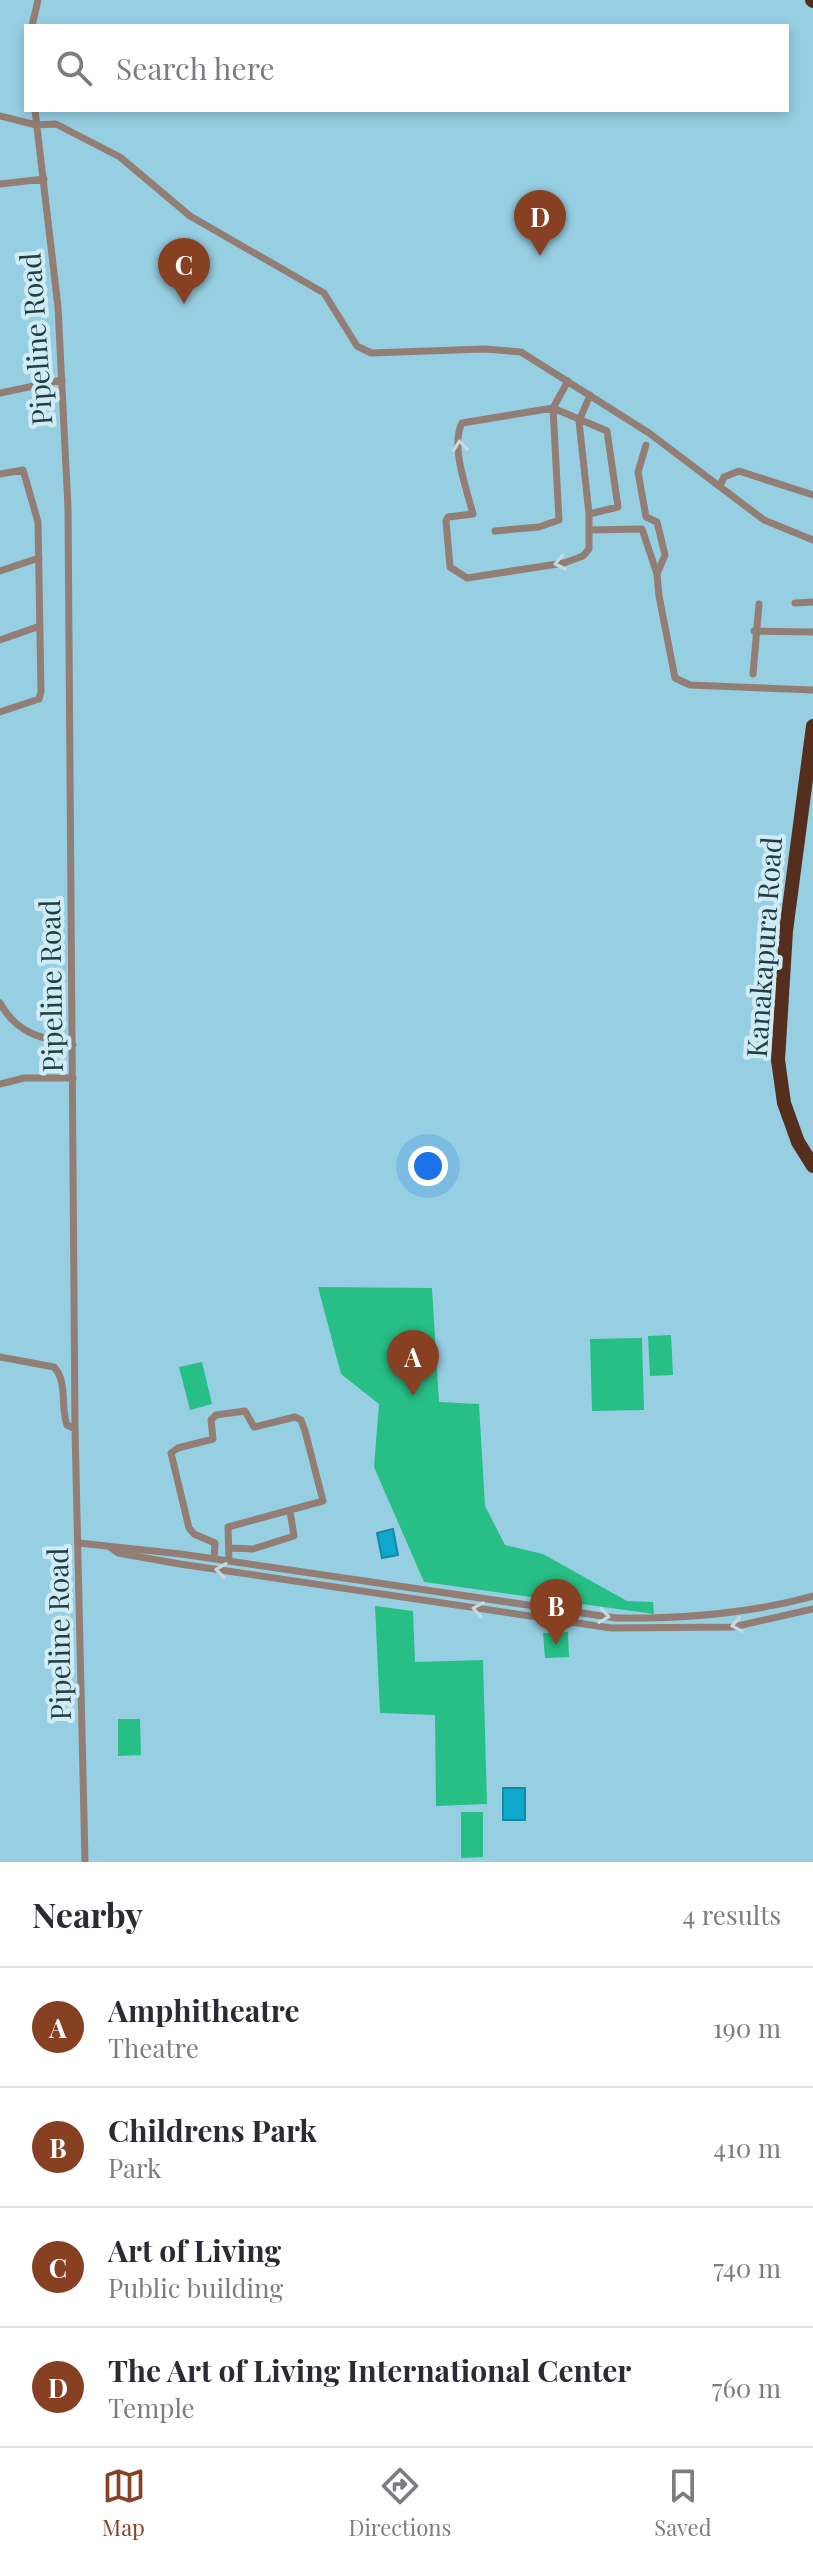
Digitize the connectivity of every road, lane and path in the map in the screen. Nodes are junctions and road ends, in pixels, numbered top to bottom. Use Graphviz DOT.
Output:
graph roads {
  1 [pos="38,0"];
  2 [pos="32,24"];
  3 [pos="35,112"];
  4 [pos="0,116"];
  5 [pos="36,125"];
  6 [pos="44,179"];
  7 [pos="0,184"];
  8 [pos="62,380"];
  9 [pos="568,381"];
  10 [pos="0,393"];
  11 [pos="590,395"];
  12 [pos="553,408"];
  13 [pos="579,421"];
  14 [pos="646,445"];
  15 [pos="0,474"];
  16 [pos="720,486"];
  17 [pos="813,495"];
  18 [pos="589,514"];
  19 [pos="589,530"];
  20 [pos="495,531"];
  21 [pos="813,540"];
  22 [pos="39,558"];
  23 [pos="1,569"];
  24 [pos="657,574"];
  25 [pos="813,602"];
  26 [pos="795,603"];
  27 [pos="759,604"];
  28 [pos="40,626"];
  29 [pos="754,631"];
  30 [pos="813,632"];
  31 [pos="0,640"];
  32 [pos="753,674"];
  33 [pos="813,690"];
  34 [pos="0,712"];
  35 [pos="813,726"];
  36 [pos="0,1003"];
  37 [pos="73,1045"];
  38 [pos="73,1078"];
  39 [pos="0,1084"];
  40 [pos="813,1166"];
  41 [pos="0,1357"];
  42 [pos="75,1429"];
  43 [pos="290,1511"];
  44 [pos="79,1543"];
  45 [pos="111,1548"];
  46 [pos="231,1548"];
  47 [pos="214,1559"];
  48 [pos="229,1561"];
  49 [pos="813,1596"];
  50 [pos="813,1609"];
  51 [pos="672,1619"];
  52 [pos="672,1629"];
  53 [pos="85,1862"];
  1 -- 2 [label="street"];
  3 -- 5 [label="street, Pipeline Road"];
  4 -- 5 [label="street"];
  5 -- 6 [label="street, Pipeline Road"];
  5 -- 9 [label="street"];
  6 -- 7 [label="street"];
  6 -- 8 [label="street, Pipeline Road"];
  8 -- 10 [label="street"];
  8 -- 37 [label="street, Pipeline Road"];
  9 -- 11 [label="street"];
  9 -- 12 [label="street"];
  11 -- 13 [label="street"];
  11 -- 16 [label="street"];
  12 -- 13 [label="street"];
  19 -- 12 [label="street, one-way"];
  12 -- 20 [label="street"];
  13 -- 18 [label="street"];
  13 -- 18 [label="street"];
  14 -- 24 [label="street"];
  15 -- 22 [label="street"];
  16 -- 17 [label="street"];
  16 -- 21 [label="street"];
  18 -- 19 [label="street"];
  19 -- 24 [label="street"];
  22 -- 23 [label="street"];
  22 -- 28 [label="street"];
  24 -- 33 [label="street"];
  25 -- 26 [label="street"];
  27 -- 29 [label="street"];
  28 -- 31 [label="street"];
  28 -- 34 [label="street"];
  29 -- 30 [label="street"];
  29 -- 32 [label="street"];
  35 -- 40 [label="highway, Kanakapura Road"];
  36 -- 37 [label="street"];
  37 -- 38 [label="street, Pipeline Road"];
  38 -- 39 [label="street"];
  38 -- 42 [label="street, Pipeline Road"];
  41 -- 42 [label="street"];
  42 -- 44 [label="street, Pipeline Road"];
  43 -- 46 [label="street"];
  43 -- 46 [label="street"];
  43 -- 47 [label="street"];
  44 -- 45 [label="street"];
  44 -- 53 [label="street, Pipeline Road"];
  45 -- 47 [label="street"];
  52 -- 45 [label="street, one-way"];
  46 -- 48 [label="street"];
  47 -- 48 [label="street"];
  48 -- 51 [label="street, one-way"];
  49 -- 51 [label="street"];
  50 -- 52 [label="street, one-way"];
  51 -- 52 [label="street"];
}
